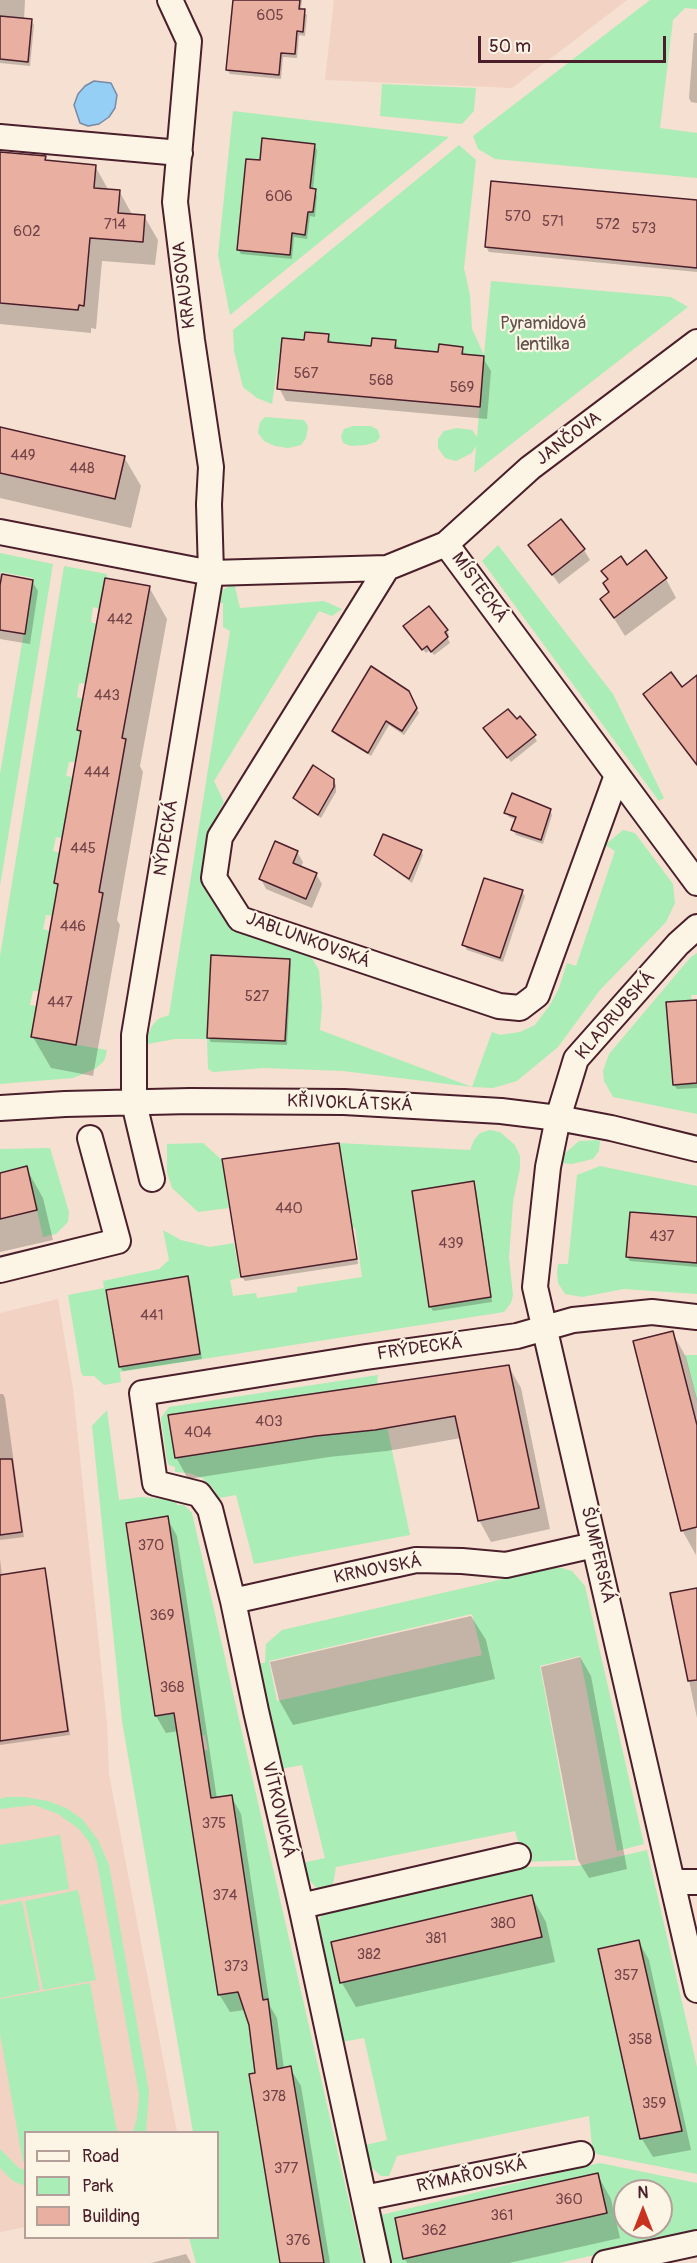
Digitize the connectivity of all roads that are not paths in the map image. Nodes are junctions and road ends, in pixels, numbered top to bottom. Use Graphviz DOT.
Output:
graph roads {
  1 [pos="170,0"];
  2 [pos="0,136"];
  3 [pos="180,153"];
  4 [pos="697,342"];
  5 [pos="0,532"];
  6 [pos="446,543"];
  7 [pos="387,568"];
  8 [pos="211,573"];
  9 [pos="617,774"];
  10 [pos="697,883"];
  11 [pos="697,927"];
  12 [pos="134,1103"];
  13 [pos="0,1108"];
  14 [pos="558,1118"];
  15 [pos="90,1138"];
  16 [pos="697,1149"];
  17 [pos="152,1179"];
  18 [pos="0,1270"];
  19 [pos="697,1317"];
  20 [pos="543,1329"];
  21 [pos="142,1393"];
  22 [pos="594,1545"];
  23 [pos="233,1601"];
  24 [pos="518,1856"];
  25 [pos="685,1882"];
  26 [pos="301,1906"];
  27 [pos="697,1990"];
  28 [pos="581,2154"];
  29 [pos="364,2198"];
  30 [pos="697,2243"];
  31 [pos="378,2263"];
  32 [pos="605,2263"];
  1 -- 3 [label="street, KRAUSOVA"];
  2 -- 3 [label="street"];
  3 -- 8 [label="street, KRAUSOVA"];
  4 -- 6 [label="street, JANČOVA"];
  5 -- 8 [label="street, MÍSTECKÁ"];
  6 -- 7 [label="street, MÍSTECKÁ"];
  6 -- 9 [label="street, MÍSTECKÁ"];
  7 -- 8 [label="street, MÍSTECKÁ"];
  7 -- 9 [label="street, JABLUNKOVSKÁ"];
  8 -- 12 [label="street, NÝDECKÁ"];
  9 -- 10 [label="street, MÍSTECKÁ"];
  11 -- 14 [label="street, KLADRUBSKÁ"];
  12 -- 13 [label="street, KŘIVOKLÁTSKÁ"];
  12 -- 14 [label="street, KŘIVOKLÁTSKÁ"];
  12 -- 17 [label="street, NÝDECKÁ"];
  14 -- 16 [label="street, KŘIVOKLÁTSKÁ"];
  14 -- 20 [label="street, ŠUMPERSKÁ"];
  15 -- 18 [label="street"];
  19 -- 20 [label="street, FRÝDECKÁ"];
  20 -- 21 [label="street, FRÝDECKÁ"];
  20 -- 22 [label="street, ŠUMPERSKÁ"];
  21 -- 23 [label="street, VÍTKOVICKÁ"];
  22 -- 23 [label="street, KRNOVSKÁ"];
  22 -- 25 [label="street, ŠUMPERSKÁ"];
  23 -- 26 [label="street, VÍTKOVICKÁ"];
  24 -- 26 [label="street"];
  25 -- 27 [label="street, ŠUMPERSKÁ"];
  26 -- 29 [label="street, VÍTKOVICKÁ"];
  28 -- 29 [label="street, RÝMAŘOVSKÁ"];
  29 -- 31 [label="street, VÍTKOVICKÁ"];
  30 -- 32 [label="street"];
}
